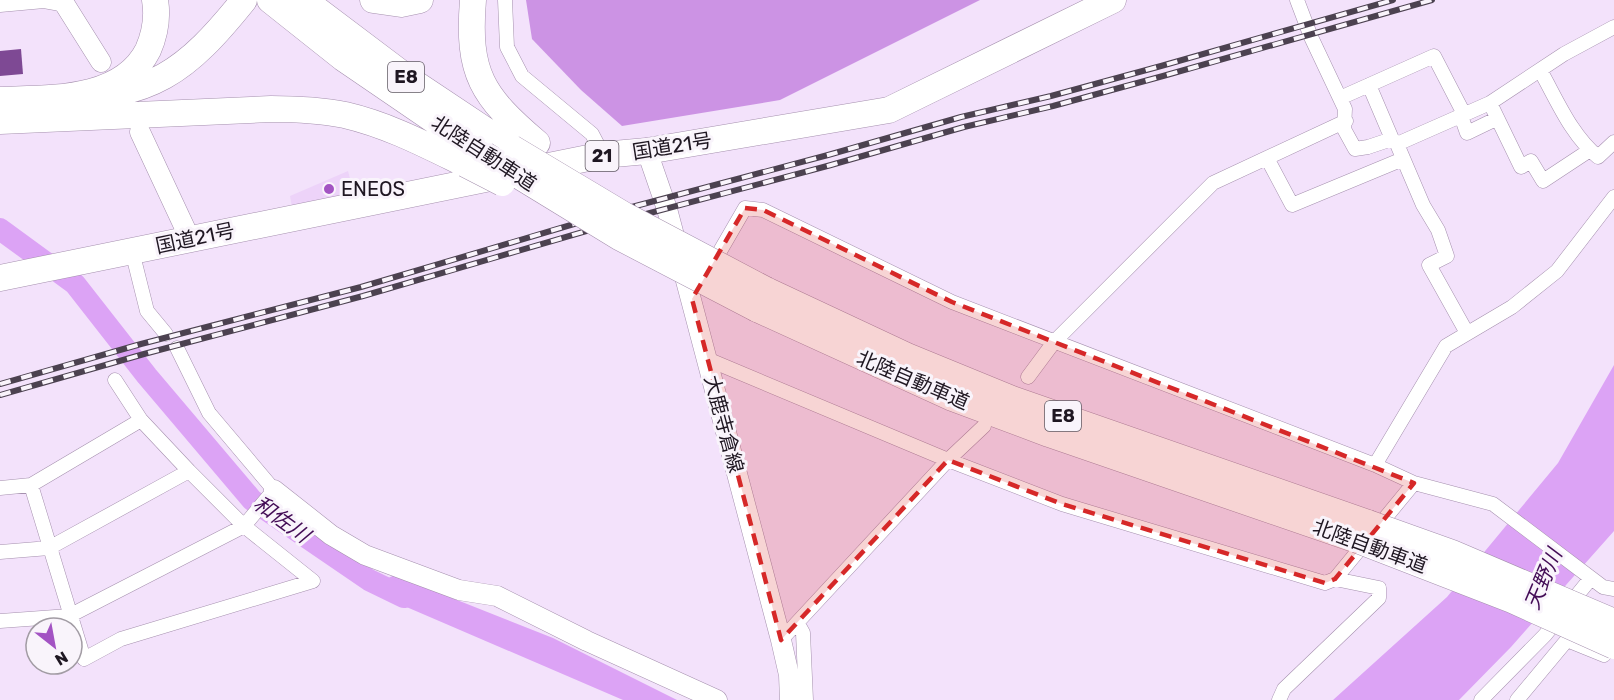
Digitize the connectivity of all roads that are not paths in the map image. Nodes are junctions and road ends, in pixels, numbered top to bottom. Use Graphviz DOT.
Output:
graph roads {
  1 [pos="155,0"];
  2 [pos="244,0"];
  3 [pos="262,0"];
  4 [pos="270,0"];
  5 [pos="373,0"];
  6 [pos="420,0"];
  7 [pos="473,0"];
  8 [pos="505,0"];
  9 [pos="1113,0"];
  10 [pos="1297,0"];
  11 [pos="64,2"];
  12 [pos="0,5"];
  13 [pos="297,8"];
  14 [pos="1614,27"];
  15 [pos="101,62"];
  16 [pos="1540,70"];
  17 [pos="1370,85"];
  18 [pos="57,98"];
  19 [pos="1340,98"];
  20 [pos="0,100"];
  21 [pos="1490,103"];
  22 [pos="1462,115"];
  23 [pos="87,118"];
  24 [pos="1496,119"];
  25 [pos="1346,121"];
  26 [pos="0,122"];
  27 [pos="140,132"];
  28 [pos="1395,141"];
  29 [pos="1614,142"];
  30 [pos="1590,150"];
  31 [pos="646,151"];
  32 [pos="603,155"];
  33 [pos="1267,158"];
  34 [pos="475,159"];
  35 [pos="1403,159"];
  36 [pos="1614,196"];
  37 [pos="190,239"];
  38 [pos="132,251"];
  39 [pos="0,278"];
  40 [pos="693,288"];
  41 [pos="764,294"];
  42 [pos="1467,333"];
  43 [pos="166,334"];
  44 [pos="1054,342"];
  45 [pos="177,348"];
  46 [pos="707,359"];
  47 [pos="1028,377"];
  48 [pos="115,380"];
  49 [pos="141,420"];
  50 [pos="984,426"];
  51 [pos="948,460"];
  52 [pos="1376,465"];
  53 [pos="189,471"];
  54 [pos="1414,483"];
  55 [pos="31,485"];
  56 [pos="0,488"];
  57 [pos="271,495"];
  58 [pos="244,526"];
  59 [pos="1363,532"];
  60 [pos="49,548"];
  61 [pos="0,552"];
  62 [pos="1591,578"];
  63 [pos="1335,579"];
  64 [pos="1614,589"];
  65 [pos="69,616"];
  66 [pos="24,619"];
  67 [pos="0,621"];
  68 [pos="1614,622"];
  69 [pos="798,624"];
  70 [pos="781,640"];
  71 [pos="1614,646"];
  72 [pos="1614,658"];
  73 [pos="84,659"];
  74 [pos="706,698"];
  75 [pos="790,700"];
  76 [pos="806,700"];
  77 [pos="1279,700"];
  78 [pos="1481,700"];
  79 [pos="1517,700"];
  1 -- 18 [label="highway"];
  2 -- 18 [label="highway"];
  3 -- 23 [label="highway"];
  4 -- 13 [label="highway, 北陸自動車道 / E8"];
  5 -- 6 [label="highway"];
  7 -- 41 [label="highway"];
  8 -- 32 [label="street"];
  9 -- 31 [label="highway, 国道21号 / 21"];
  10 -- 19 [label="street"];
  11 -- 12 [label="street"];
  11 -- 15 [label="main road"];
  13 -- 34 [label="highway, 北陸自動車道 / E8"];
  13 -- 41 [label="highway, 北陸自動車道 / E8, bridge"];
  14 -- 16 [label="street"];
  16 -- 21 [label="street"];
  16 -- 30 [label="street"];
  17 -- 19 [label="street"];
  17 -- 22 [label="street"];
  17 -- 28 [label="street"];
  18 -- 20 [label="highway"];
  19 -- 25 [label="street"];
  21 -- 22 [label="street"];
  21 -- 24 [label="street"];
  22 -- 24 [label="street"];
  22 -- 28 [label="street"];
  23 -- 26 [label="highway"];
  23 -- 34 [label="highway"];
  24 -- 30 [label="street"];
  25 -- 28 [label="street"];
  25 -- 33 [label="street"];
  27 -- 37 [label="main road"];
  28 -- 35 [label="street"];
  29 -- 30 [label="street"];
  31 -- 32 [label="highway, 国道21号 / 21"];
  31 -- 40 [label="main road, 大鹿寺倉線"];
  32 -- 37 [label="highway, 国道21号 / 21"];
  33 -- 35 [label="street"];
  33 -- 44 [label="street"];
  34 -- 40 [label="highway, 北陸自動車道, bridge"];
  35 -- 42 [label="street"];
  36 -- 42 [label="street"];
  37 -- 38 [label="highway, 国道21号 / 21"];
  38 -- 39 [label="highway, 国道21号 / 21"];
  38 -- 43 [label="street"];
  40 -- 41 [label="highway, 北陸自動車道 / E8, bridge"];
  40 -- 44 [label="street"];
  40 -- 46 [label="main road, 大鹿寺倉線"];
  41 -- 59 [label="highway, 北陸自動車道 / E8"];
  41 -- 59 [label="highway, 北陸自動車道 / E8"];
  42 -- 52 [label="street"];
  44 -- 47 [label="street"];
  44 -- 52 [label="street"];
  45 -- 57 [label="street"];
  46 -- 51 [label="street"];
  46 -- 70 [label="main road, 大鹿寺倉線"];
  48 -- 49 [label="street"];
  49 -- 53 [label="street"];
  49 -- 55 [label="street"];
  50 -- 51 [label="street"];
  51 -- 63 [label="street"];
  51 -- 69 [label="street"];
  52 -- 54 [label="street"];
  53 -- 58 [label="street"];
  53 -- 60 [label="street"];
  54 -- 62 [label="street"];
  54 -- 63 [label="street"];
  55 -- 56 [label="street"];
  55 -- 60 [label="street"];
  57 -- 58 [label="street"];
  57 -- 74 [label="main road"];
  58 -- 65 [label="street"];
  58 -- 73 [label="street"];
  59 -- 68 [label="highway, 北陸自動車道 / E8, bridge"];
  59 -- 71 [label="highway, 北陸自動車道 / E8, bridge"];
  60 -- 61 [label="street"];
  60 -- 65 [label="street"];
  62 -- 64 [label="street"];
  62 -- 78 [label="street"];
  63 -- 77 [label="street"];
  66 -- 67 [label="street"];
  69 -- 70 [label="street"];
  69 -- 76 [label="street"];
  70 -- 75 [label="main road, 大鹿寺倉線"];
  72 -- 79 [label="street"];
}
